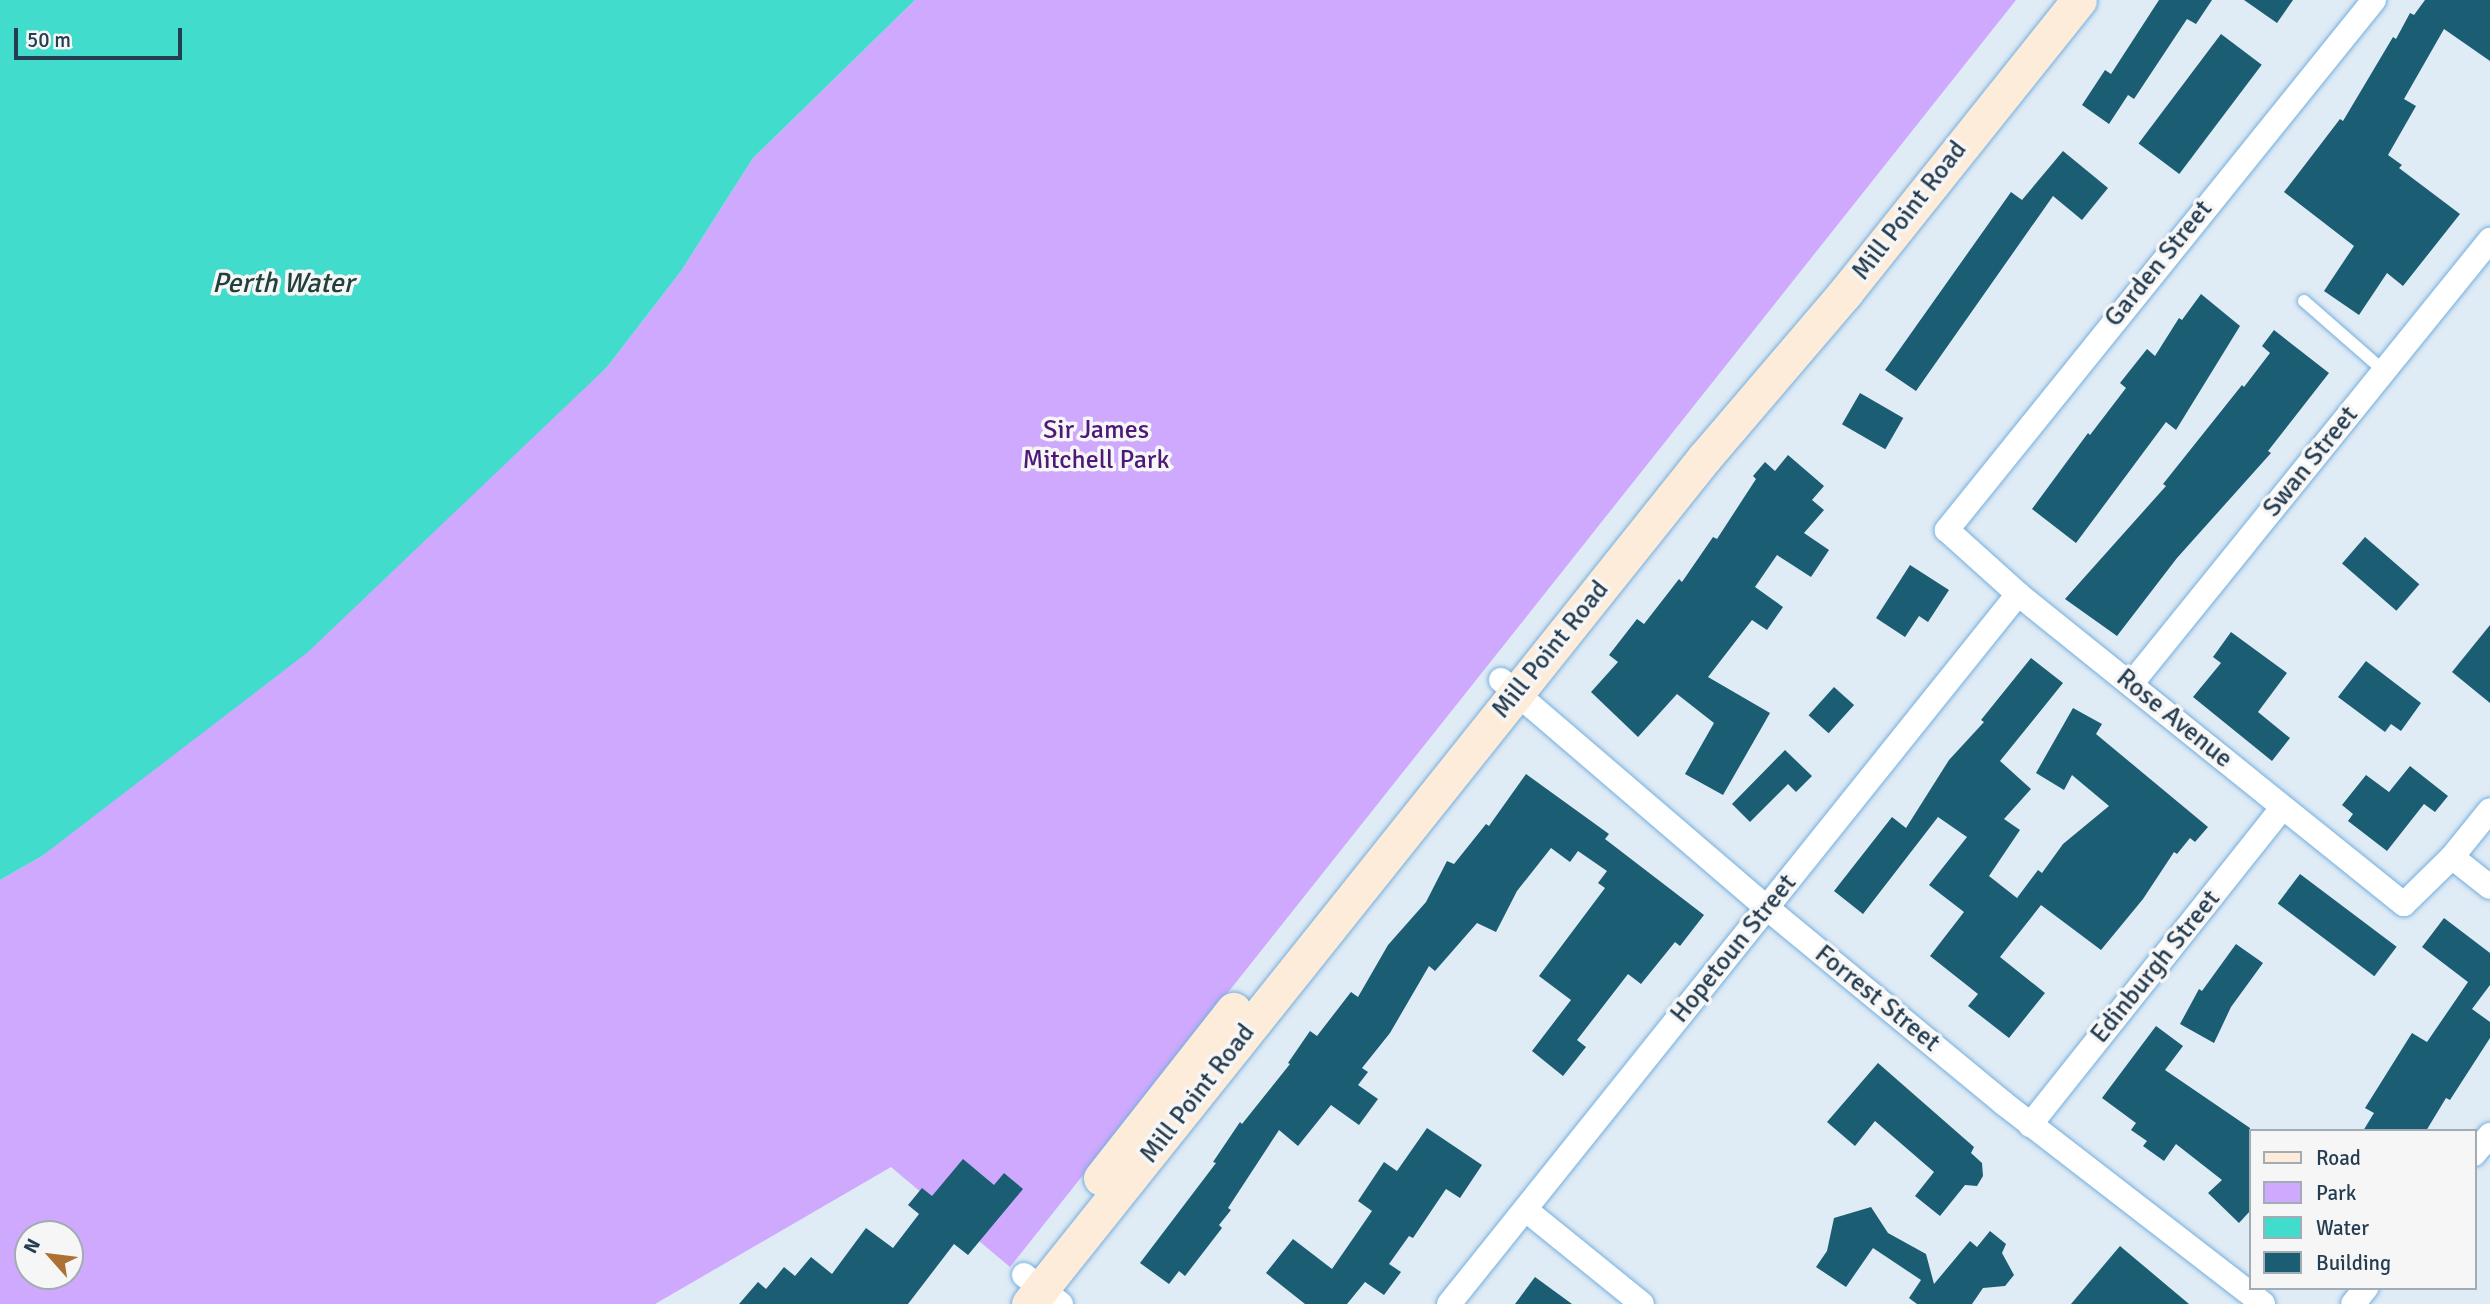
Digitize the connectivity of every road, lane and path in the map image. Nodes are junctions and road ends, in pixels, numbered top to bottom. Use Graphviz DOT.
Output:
graph roads {
  1 [pos="2050,0"];
  2 [pos="2079,0"];
  3 [pos="2374,0"];
  4 [pos="2490,240"];
  5 [pos="2304,301"];
  6 [pos="2384,371"];
  7 [pos="1947,530"];
  8 [pos="2018,594"];
  9 [pos="2132,684"];
  10 [pos="1508,687"];
  11 [pos="2282,808"];
  12 [pos="2490,810"];
  13 [pos="2452,857"];
  14 [pos="2490,887"];
  15 [pos="1767,908"];
  16 [pos="2031,1125"];
  17 [pos="2490,1135"];
  18 [pos="2476,1152"];
  19 [pos="1526,1210"];
  20 [pos="1039,1293"];
  21 [pos="1001,1304"];
  22 [pos="1449,1304"];
  23 [pos="1642,1304"];
  24 [pos="2263,1304"];
  1 -- 10 [label="main road, Mill Point Road"];
  2 -- 10 [label="main road, Mill Point Road"];
  3 -- 7 [label="street, Garden Street"];
  4 -- 6 [label="street, Swan Street"];
  5 -- 6 [label="lane"];
  6 -- 9 [label="street, Swan Street"];
  7 -- 8 [label="street, Rose Avenue"];
  8 -- 9 [label="street, Rose Avenue"];
  8 -- 15 [label="street, Hopetoun Street"];
  9 -- 11 [label="street, Rose Avenue"];
  10 -- 15 [label="street, Forrest Street"];
  10 -- 20 [label="main road, Mill Point Road"];
  11 -- 13 [label="street, Rose Avenue"];
  11 -- 16 [label="street, Edinburgh Street"];
  12 -- 13 [label="street"];
  13 -- 14 [label="street"];
  15 -- 16 [label="street, Forrest Street"];
  15 -- 19 [label="street, Hopetoun Street"];
  16 -- 24 [label="street, Forrest Street"];
  17 -- 18 [label="street"];
  19 -- 22 [label="street, Hopetoun Street"];
  19 -- 23 [label="street"];
  20 -- 21 [label="main road, Mill Point Road"];
}
